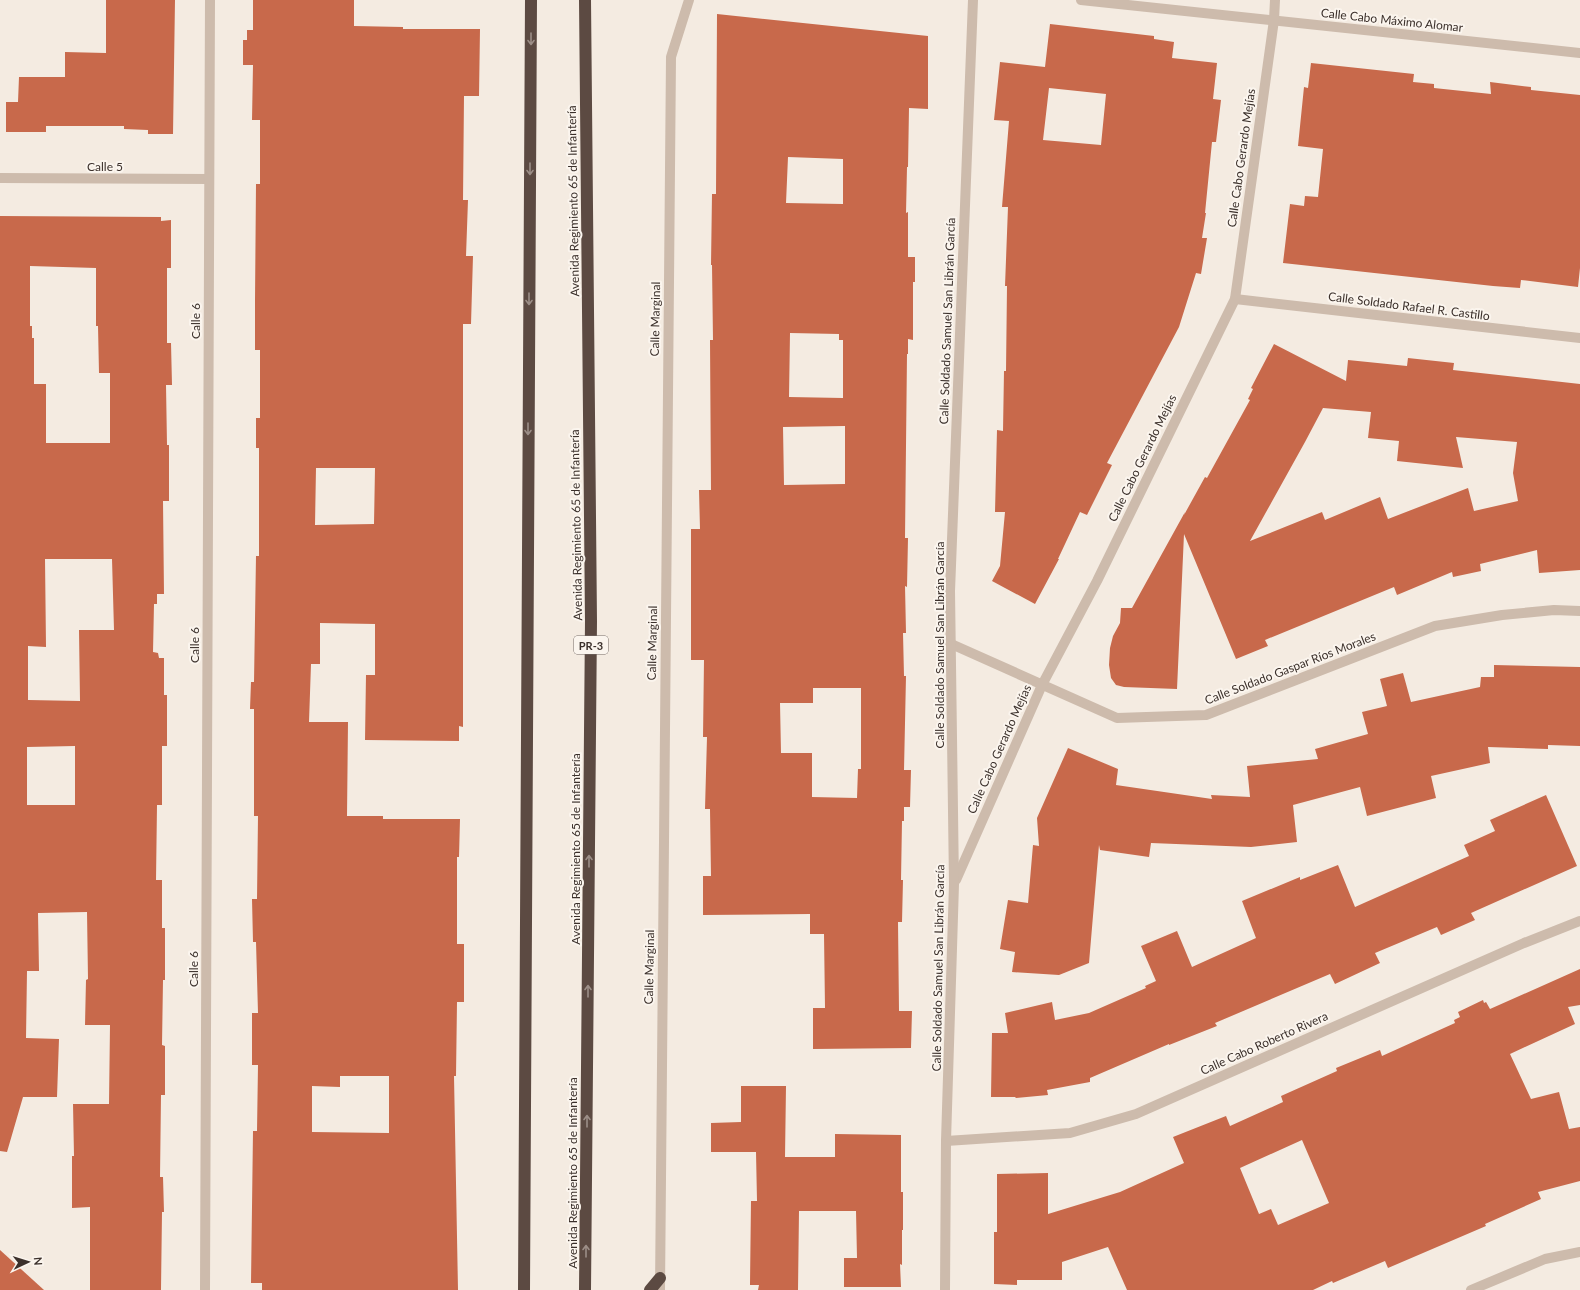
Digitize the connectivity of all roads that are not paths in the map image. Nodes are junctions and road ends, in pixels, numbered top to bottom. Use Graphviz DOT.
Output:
graph roads {
  1 [pos="210,0"];
  2 [pos="531,0"];
  3 [pos="585,0"];
  4 [pos="689,0"];
  5 [pos="973,0"];
  6 [pos="1081,0"];
  7 [pos="1275,0"];
  8 [pos="1274,20"];
  9 [pos="1580,53"];
  10 [pos="0,178"];
  11 [pos="209,179"];
  12 [pos="1235,299"];
  13 [pos="1580,338"];
  14 [pos="1580,611"];
  15 [pos="950,643"];
  16 [pos="1042,685"];
  17 [pos="954,884"];
  18 [pos="1580,921"];
  19 [pos="946,1141"];
  20 [pos="1580,1252"];
  21 [pos="660,1284"];
  22 [pos="205,1290"];
  23 [pos="524,1290"];
  24 [pos="585,1290"];
  25 [pos="650,1290"];
  26 [pos="945,1290"];
  27 [pos="1471,1290"];
  1 -- 11 [label="street, Calle 6"];
  2 -- 23 [label="highway, one-way"];
  24 -- 3 [label="highway, Avenida Regimiento 65 de Infantería / PR-3, one-way"];
  4 -- 21 [label="street, Calle Marginal"];
  5 -- 15 [label="street, Calle Soldado Samuel San Librán García"];
  6 -- 8 [label="street, Calle Cabo Máximo Alomar"];
  7 -- 8 [label="street, Calle Cabo Gerardo Mejías"];
  8 -- 9 [label="street, Calle Cabo Máximo Alomar"];
  8 -- 12 [label="street, Calle Cabo Gerardo Mejías"];
  10 -- 11 [label="street, Calle 5"];
  11 -- 22 [label="street, Calle 6"];
  12 -- 13 [label="street, Calle Soldado Rafael R. Castillo"];
  12 -- 16 [label="street, Calle Cabo Gerardo Mejías"];
  14 -- 16 [label="street, Calle Soldado Gaspar Ríos Morales"];
  15 -- 16 [label="street, Calle Soldado Gaspar Ríos Morales"];
  15 -- 17 [label="street, Calle Soldado Samuel San Librán García"];
  16 -- 17 [label="street, Calle Cabo Gerardo Mejías"];
  17 -- 19 [label="street, Calle Soldado Samuel San Librán García"];
  18 -- 19 [label="street, Calle Cabo Roberto Rivera"];
  19 -- 26 [label="street, Calle Soldado Samuel San Librán García"];
  20 -- 27 [label="street"];
  21 -- 25 [label="highway"];
}
